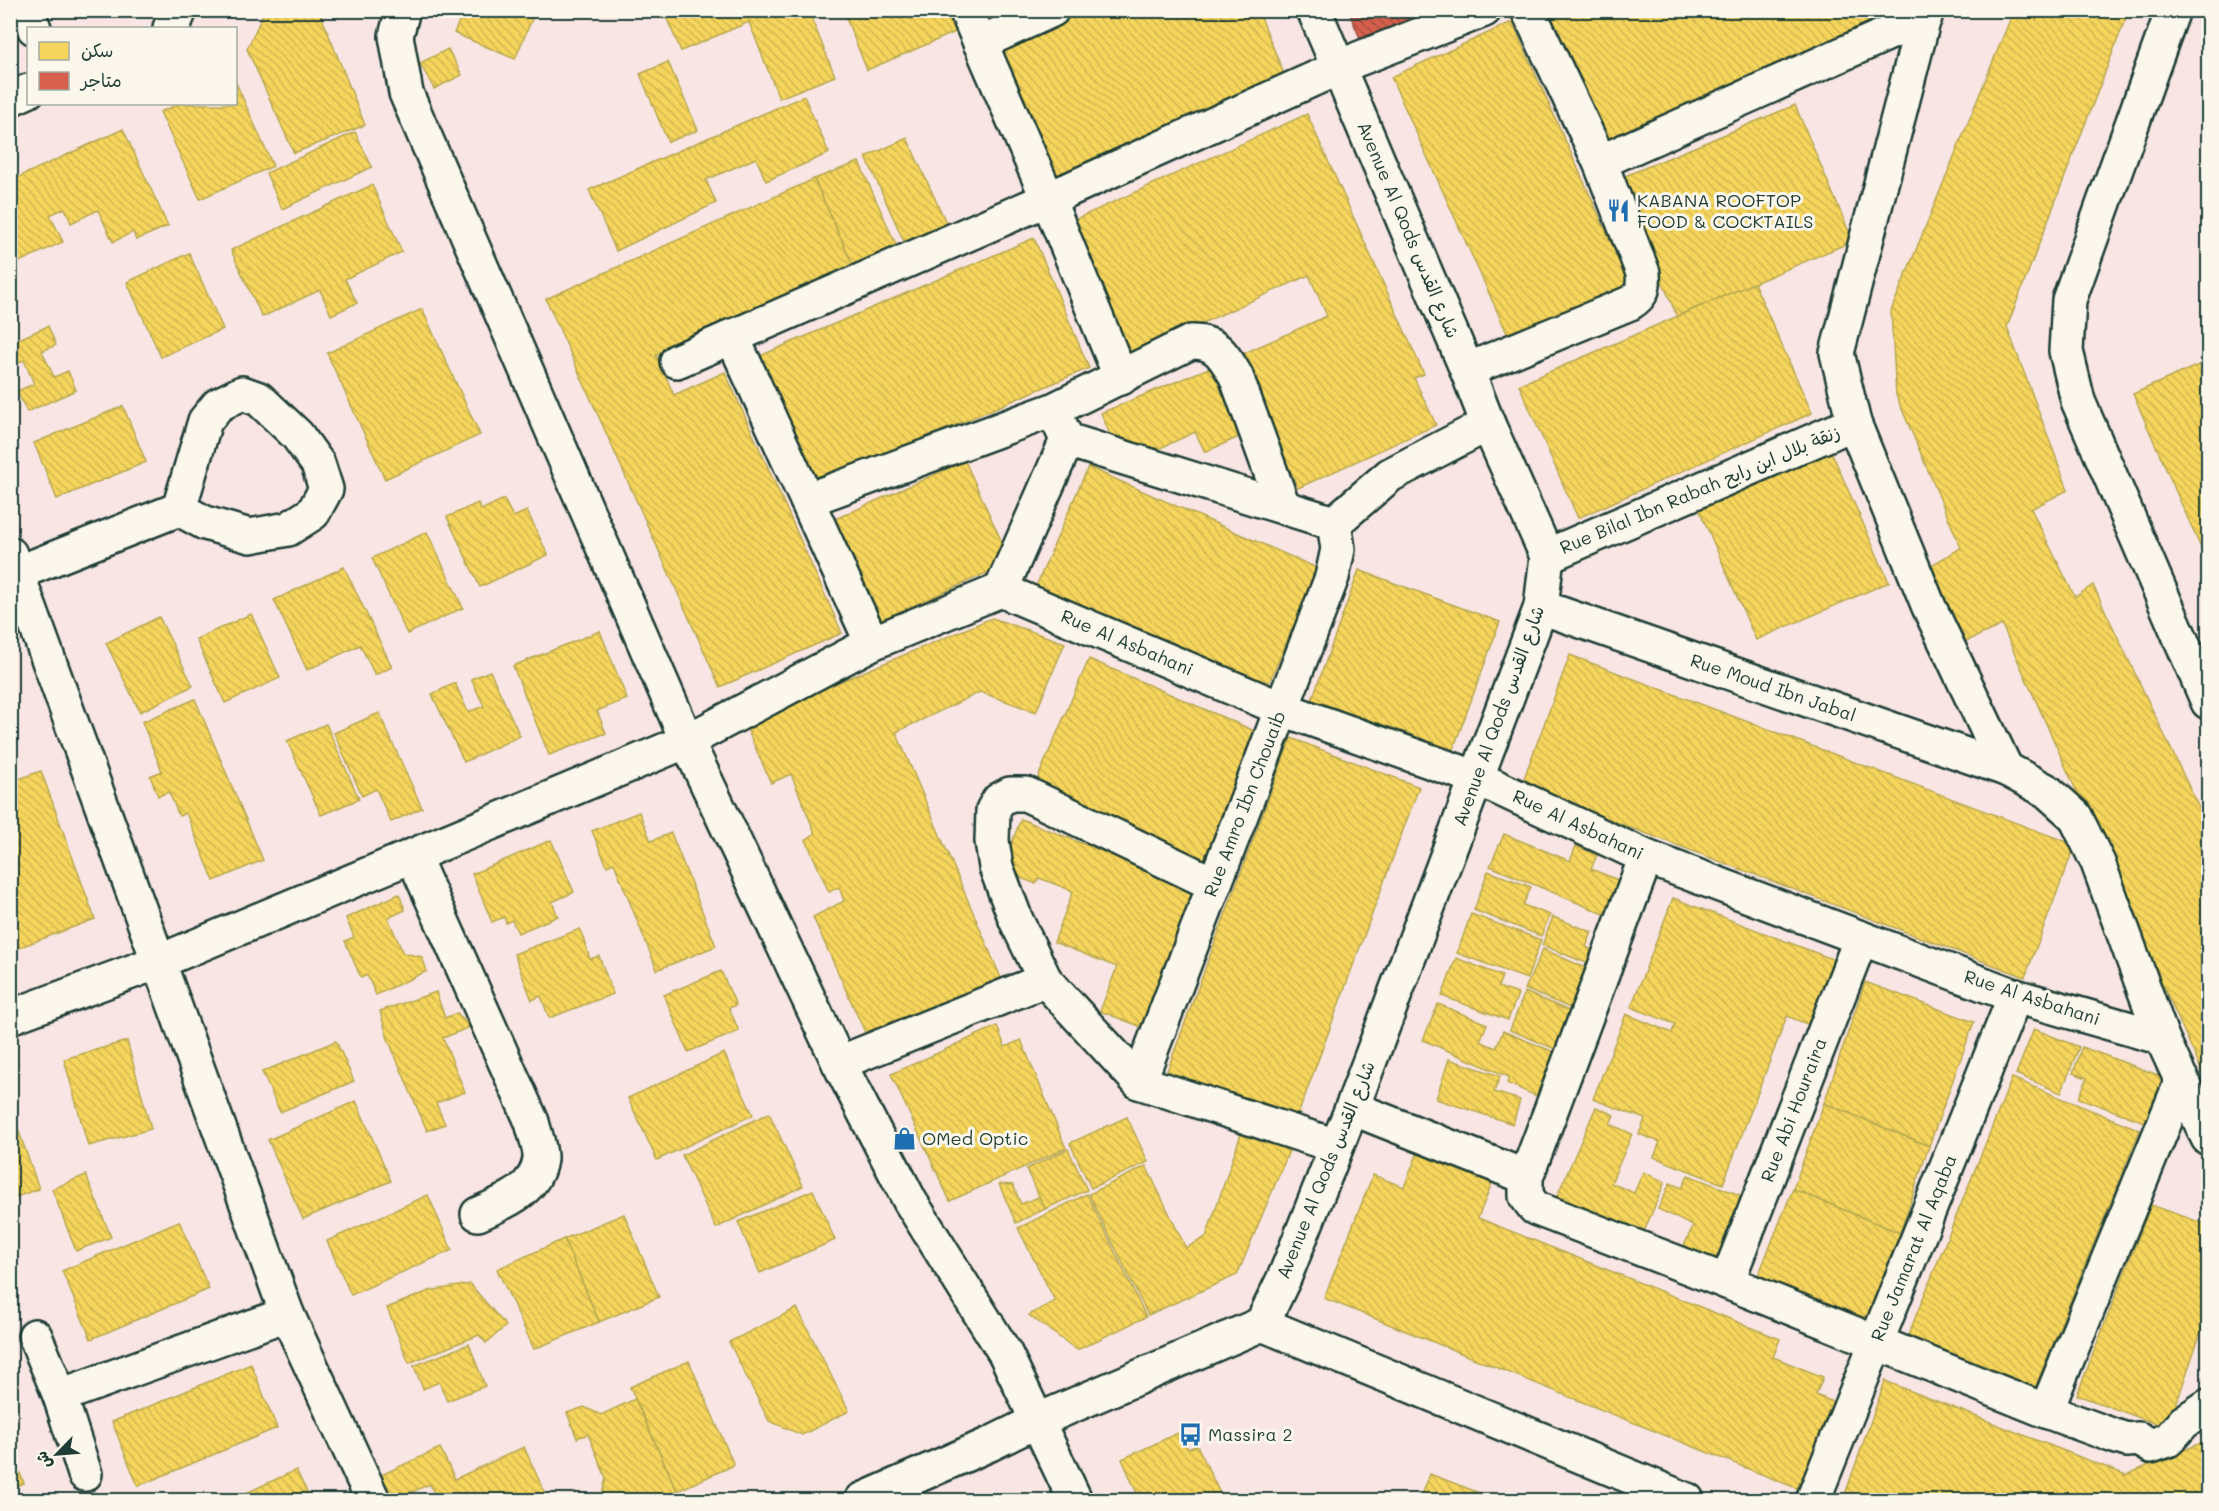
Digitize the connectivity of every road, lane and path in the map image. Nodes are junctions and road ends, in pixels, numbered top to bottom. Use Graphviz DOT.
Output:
graph roads {
  1 [pos="26,10"];
  2 [pos="180,10"];
  3 [pos="403,10"];
  4 [pos="966,10"];
  5 [pos="1052,10"];
  6 [pos="1314,10"];
  7 [pos="1485,10"];
  8 [pos="1528,10"];
  9 [pos="2173,10"];
  10 [pos="1925,14"];
  11 [pos="34,27"];
  12 [pos="171,27"];
  13 [pos="980,43"];
  14 [pos="1339,67"];
  15 [pos="27,91"];
  16 [pos="10,99"];
  17 [pos="1600,162"];
  18 [pos="1048,199"];
  19 [pos="732,336"];
  20 [pos="677,361"];
  21 [pos="1467,370"];
  22 [pos="1121,378"];
  23 [pos="1053,410"];
  24 [pos="1854,423"];
  25 [pos="1488,424"];
  26 [pos="1067,440"];
  27 [pos="807,500"];
  28 [pos="1284,507"];
  29 [pos="178,509"];
  30 [pos="1334,523"];
  31 [pos="1547,556"];
  32 [pos="14,563"];
  33 [pos="1001,590"];
  34 [pos="1541,607"];
  35 [pos="872,643"];
  36 [pos="2208,702"];
  37 [pos="1280,708"];
  38 [pos="687,741"];
  39 [pos="2006,769"];
  40 [pos="1477,778"];
  41 [pos="413,856"];
  42 [pos="1646,857"];
  43 [pos="1214,884"];
  44 [pos="1861,938"];
  45 [pos="158,962"];
  46 [pos="1045,980"];
  47 [pos="2015,996"];
  48 [pos="10,1017"];
  49 [pos="2162,1038"];
  50 [pos="839,1063"];
  51 [pos="2182,1080"];
  52 [pos="1139,1082"];
  53 [pos="1352,1108"];
  54 [pos="2208,1138"];
  55 [pos="1336,1146"];
  56 [pos="1526,1177"];
  57 [pos="478,1214"];
  58 [pos="1727,1282"];
  59 [pos="287,1314"];
  60 [pos="1262,1324"];
  61 [pos="35,1336"];
  62 [pos="1876,1343"];
  63 [pos="60,1396"];
  64 [pos="2208,1406"];
  65 [pos="2046,1411"];
  66 [pos="1039,1420"];
  67 [pos="85,1474"];
  68 [pos="373,1500"];
  69 [pos="862,1500"];
  70 [pos="1075,1500"];
  71 [pos="1687,1500"];
  72 [pos="1813,1500"];
  1 -- 11 [label="street"];
  2 -- 12 [label="street"];
  3 -- 38 [label="street"];
  4 -- 13 [label="street"];
  5 -- 13 [label="street"];
  6 -- 14 [label="street, Avenue Al Qods شارع القدس"];
  7 -- 14 [label="street"];
  8 -- 17 [label="street"];
  9 -- 36 [label="street"];
  10 -- 17 [label="street"];
  10 -- 24 [label="street"];
  13 -- 18 [label="street"];
  14 -- 18 [label="street"];
  14 -- 21 [label="street, Avenue Al Qods شارع القدس"];
  15 -- 16 [label="street"];
  17 -- 21 [label="street"];
  18 -- 19 [label="street"];
  18 -- 22 [label="street"];
  19 -- 20 [label="street"];
  19 -- 27 [label="street"];
  21 -- 25 [label="street, Avenue Al Qods شارع القدس"];
  22 -- 23 [label="street"];
  22 -- 28 [label="street"];
  23 -- 26 [label="street"];
  23 -- 27 [label="street"];
  24 -- 31 [label="street, Rue Bilal Ibn Rabah زنقة بلال ابن رابح"];
  24 -- 39 [label="street"];
  25 -- 30 [label="street"];
  25 -- 31 [label="street, Avenue Al Qods شارع القدس"];
  26 -- 28 [label="street"];
  26 -- 33 [label="street"];
  27 -- 35 [label="street"];
  28 -- 30 [label="street"];
  29 -- 29 [label="street"];
  29 -- 32 [label="street"];
  30 -- 37 [label="street, Rue Amro Ibn Chouaib"];
  31 -- 34 [label="street, Avenue Al Qods شارع القدس"];
  32 -- 45 [label="street"];
  33 -- 35 [label="street"];
  33 -- 37 [label="street, Rue Al Asbahani"];
  34 -- 39 [label="street, Rue Moud Ibn Jabal"];
  34 -- 40 [label="street, Avenue Al Qods شارع القدس"];
  35 -- 38 [label="street"];
  37 -- 40 [label="street, Rue Al Asbahani"];
  37 -- 43 [label="street, Rue Amro Ibn Chouaib"];
  38 -- 41 [label="street"];
  38 -- 50 [label="street"];
  39 -- 49 [label="street, Rue Moud Ibn Jabal"];
  40 -- 42 [label="street, Rue Al Asbahani"];
  40 -- 53 [label="street, Avenue Al Qods شارع القدس"];
  41 -- 45 [label="street"];
  41 -- 57 [label="street"];
  42 -- 44 [label="street, Rue Al Asbahani"];
  42 -- 56 [label="street"];
  43 -- 46 [label="street"];
  43 -- 52 [label="street, Rue Amro Ibn Chouaib"];
  44 -- 47 [label="street, Rue Al Asbahani"];
  44 -- 58 [label="street, Rue Abi Houraira"];
  45 -- 48 [label="street"];
  45 -- 59 [label="street"];
  46 -- 50 [label="street"];
  46 -- 52 [label="street"];
  47 -- 49 [label="street, Rue Al Asbahani"];
  47 -- 62 [label="street, Rue Jamarat Al Aqaba"];
  49 -- 51 [label="street, Rue Moud Ibn Jabal"];
  50 -- 66 [label="street"];
  51 -- 54 [label="street, Rue Moud Ibn Jabal"];
  51 -- 65 [label="street"];
  52 -- 55 [label="street"];
  53 -- 55 [label="street, Avenue Al Qods شارع القدس"];
  53 -- 56 [label="street"];
  55 -- 60 [label="street, Avenue Al Qods شارع القدس"];
  56 -- 58 [label="street"];
  58 -- 62 [label="street"];
  59 -- 63 [label="street"];
  59 -- 68 [label="street"];
  60 -- 66 [label="street"];
  60 -- 71 [label="street"];
  61 -- 63 [label="street"];
  62 -- 65 [label="street"];
  62 -- 72 [label="street, Rue Jamarat Al Aqaba"];
  63 -- 67 [label="street"];
  64 -- 65 [label="street"];
  66 -- 69 [label="street"];
  66 -- 70 [label="street"];
}
